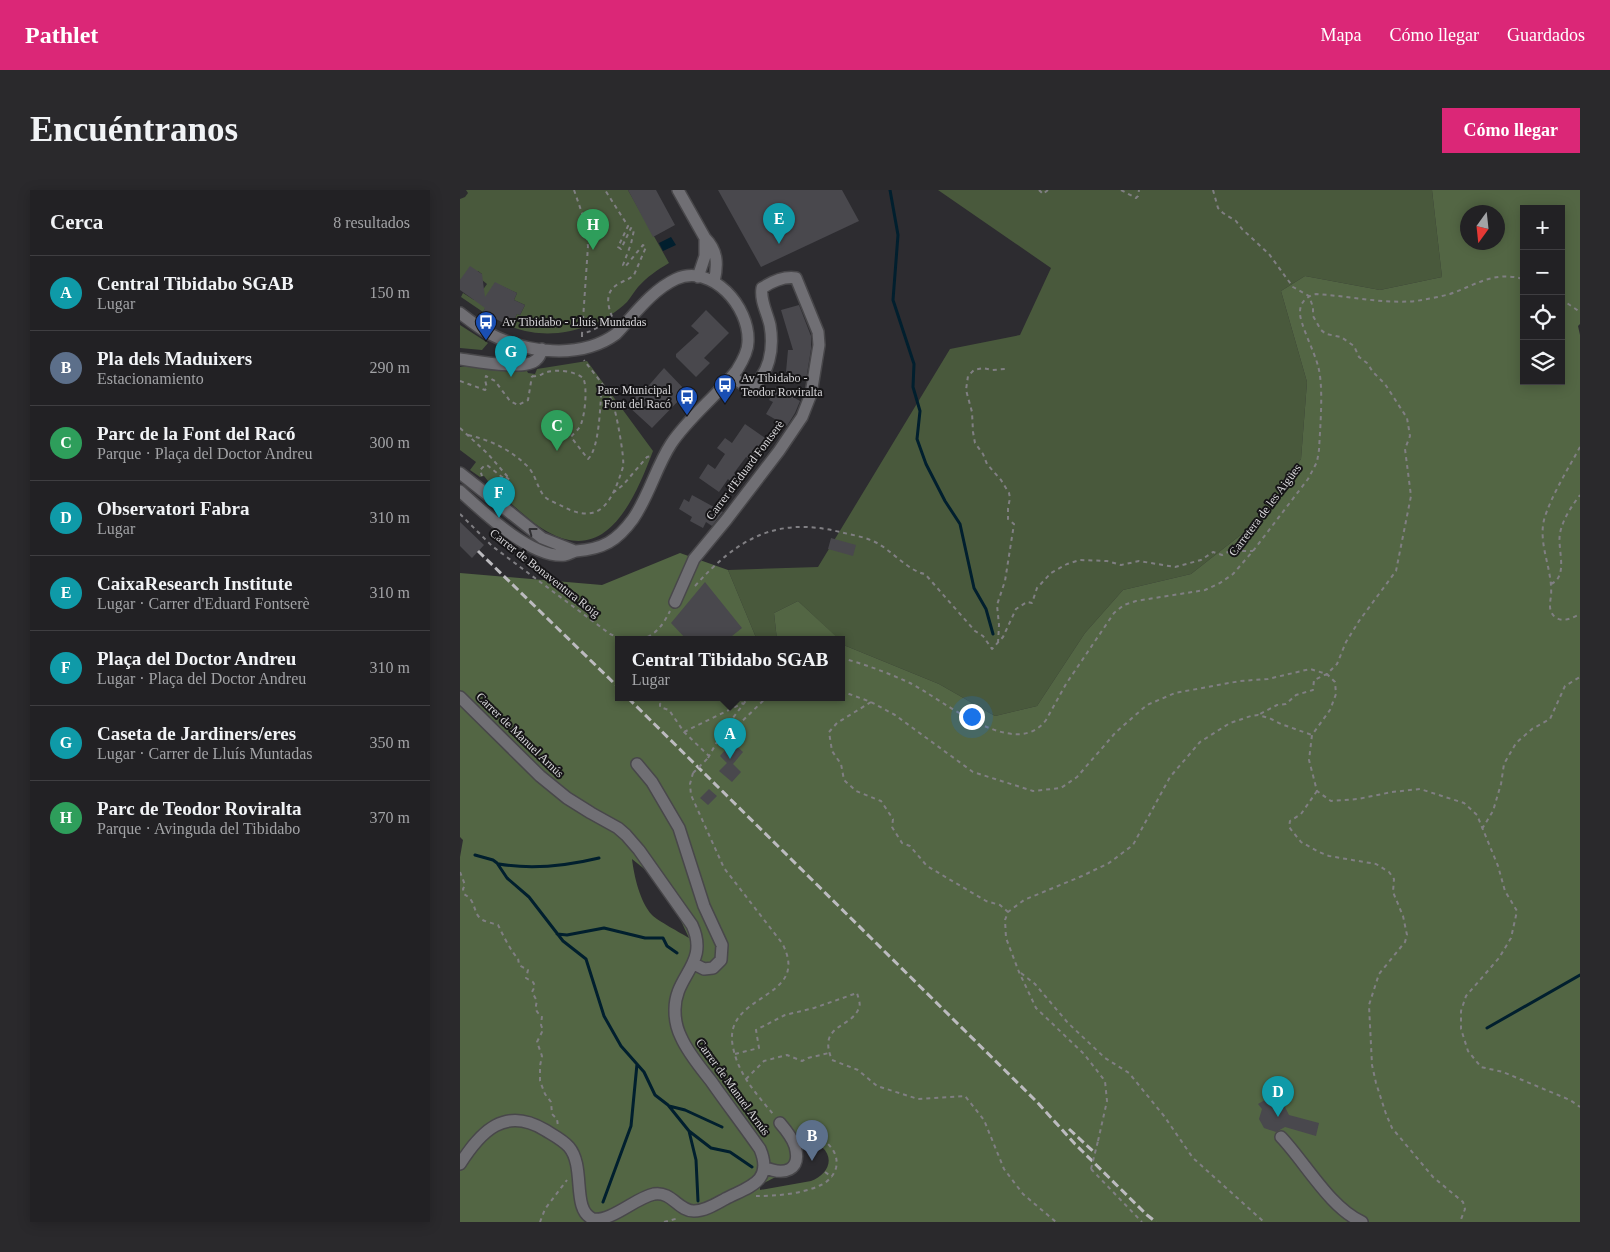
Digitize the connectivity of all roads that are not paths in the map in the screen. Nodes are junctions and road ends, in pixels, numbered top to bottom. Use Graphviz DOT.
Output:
graph roads {
  1 [pos="678,190"];
  2 [pos="705,238"];
  3 [pos="698,277"];
  4 [pos="714,282"];
  5 [pos="460,313"];
  6 [pos="542,349"];
  7 [pos="460,359"];
  8 [pos="732,377"];
  9 [pos="460,473"];
  10 [pos="460,491"];
  11 [pos="575,551"];
  12 [pos="675,602"];
  13 [pos="460,697"];
  14 [pos="637,764"];
  15 [pos="694,964"];
  16 [pos="780,1123"];
  17 [pos="1281,1137"];
  18 [pos="460,1164"];
  19 [pos="764,1167"];
  20 [pos="1362,1222"];
  1 -- 2 [label="street"];
  2 -- 3 [label="street"];
  2 -- 4 [label="street"];
  3 -- 4 [label="street"];
  3 -- 6 [label="street"];
  4 -- 8 [label="street"];
  5 -- 6 [label="street"];
  6 -- 7 [label="street"];
  8 -- 11 [label="street"];
  8 -- 12 [label="street, Carrer d'Eduard Fontserè"];
  11 -- 9 [label="street, one-way"];
  10 -- 11 [label="street"];
  13 -- 15 [label="street, Carrer de Manuel Arnús"];
  14 -- 15 [label="street"];
  15 -- 19 [label="street, Carrer de Manuel Arnús"];
  16 -- 19 [label="street"];
  17 -- 20 [label="street"];
  18 -- 19 [label="street"];
}
